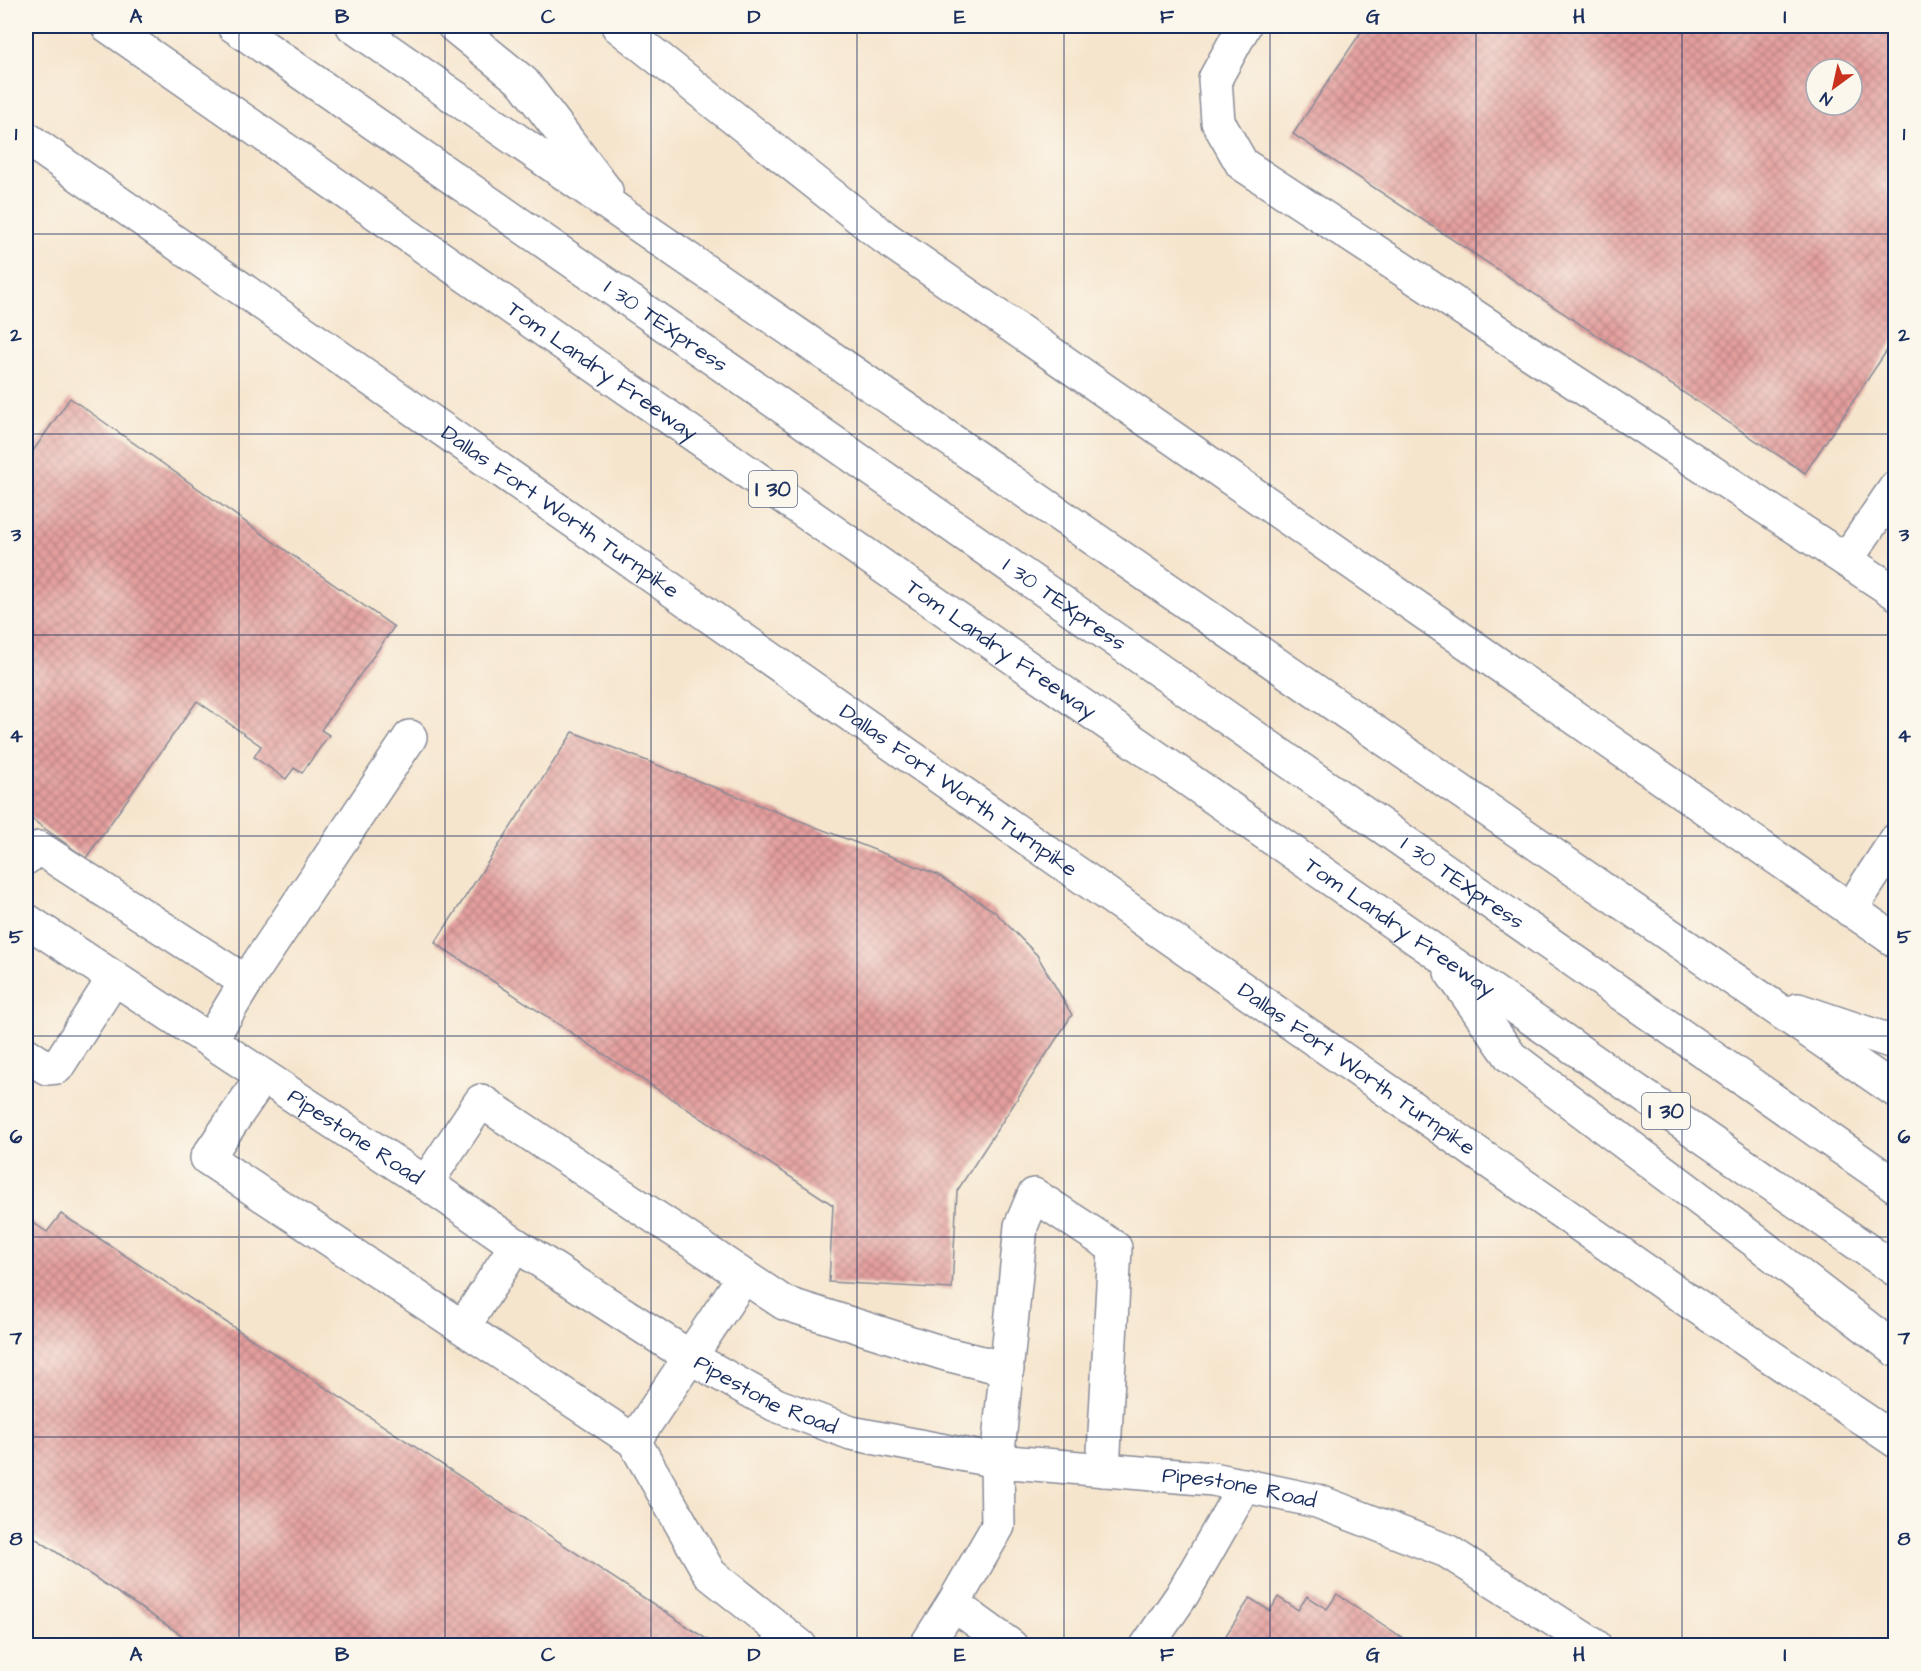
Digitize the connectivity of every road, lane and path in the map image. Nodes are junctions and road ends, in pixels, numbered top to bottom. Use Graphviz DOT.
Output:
graph roads {
  1 [pos="108,26"];
  2 [pos="234,26"];
  3 [pos="353,26"];
  4 [pos="454,26"];
  5 [pos="618,26"];
  6 [pos="1244,26"];
  7 [pos="26,138"];
  8 [pos="624,215"];
  9 [pos="1896,487"];
  10 [pos="1846,560"];
  11 [pos="1896,592"];
  12 [pos="410,737"];
  13 [pos="1896,840"];
  14 [pos="26,858"];
  15 [pos="1850,910"];
  16 [pos="26,920"];
  17 [pos="1896,941"];
  18 [pos="1437,953"];
  19 [pos="114,978"];
  20 [pos="246,982"];
  21 [pos="1762,998"];
  22 [pos="210,1041"];
  23 [pos="1896,1043"];
  24 [pos="26,1054"];
  25 [pos="263,1076"];
  26 [pos="1896,1091"];
  27 [pos="426,1183"];
  28 [pos="1896,1186"];
  29 [pos="516,1245"];
  30 [pos="1896,1270"];
  31 [pos="744,1276"];
  32 [pos="464,1326"];
  33 [pos="1896,1350"];
  34 [pos="690,1357"];
  35 [pos="1007,1369"];
  36 [pos="634,1441"];
  37 [pos="1896,1441"];
  38 [pos="998,1461"];
  39 [pos="1103,1470"];
  40 [pos="1245,1485"];
  41 [pos="953,1604"];
  42 [pos="800,1646"];
  43 [pos="926,1646"];
  44 [pos="1011,1646"];
  45 [pos="1147,1646"];
  46 [pos="1595,1646"];
  1 -- 18 [label="main road, Tom Landry Freeway / I 30"];
  2 -- 28 [label="main road, I 30 TEXpress"];
  3 -- 8 [label="main road"];
  4 -- 8 [label="main road"];
  5 -- 15 [label="main road"];
  6 -- 10 [label="main road"];
  7 -- 37 [label="main road, Dallas Fort Worth Turnpike"];
  8 -- 21 [label="main road"];
  9 -- 10 [label="main road"];
  10 -- 11 [label="main road"];
  12 -- 20 [label="main road"];
  13 -- 15 [label="main road"];
  14 -- 20 [label="main road"];
  15 -- 17 [label="main road"];
  16 -- 19 [label="main road, Pipestone Road"];
  18 -- 30 [label="main road, Tom Landry Freeway / I 30"];
  18 -- 33 [label="main road"];
  19 -- 22 [label="main road, Pipestone Road"];
  19 -- 24 [label="main road"];
  20 -- 22 [label="main road"];
  21 -- 23 [label="main road"];
  21 -- 26 [label="main road"];
  22 -- 25 [label="main road, Pipestone Road"];
  25 -- 27 [label="main road, Pipestone Road"];
  25 -- 32 [label="main road"];
  27 -- 29 [label="main road, Pipestone Road"];
  27 -- 31 [label="main road"];
  29 -- 32 [label="main road"];
  29 -- 34 [label="main road, Pipestone Road"];
  31 -- 34 [label="main road"];
  31 -- 35 [label="main road"];
  32 -- 36 [label="main road"];
  34 -- 36 [label="main road"];
  34 -- 38 [label="main road, Pipestone Road"];
  35 -- 38 [label="main road"];
  35 -- 39 [label="main road"];
  36 -- 42 [label="main road"];
  38 -- 39 [label="main road, Pipestone Road"];
  38 -- 41 [label="main road"];
  39 -- 40 [label="main road, Pipestone Road"];
  40 -- 45 [label="main road"];
  40 -- 46 [label="main road, Pipestone Road"];
  41 -- 43 [label="main road"];
  41 -- 44 [label="main road"];
}
